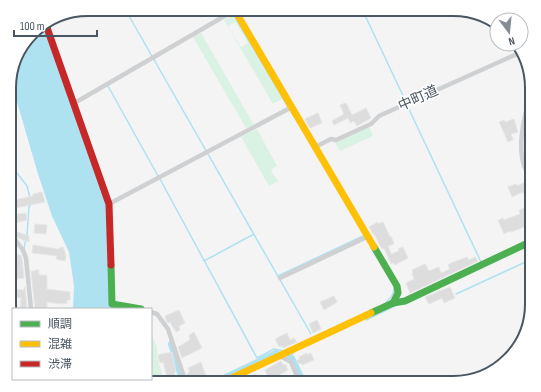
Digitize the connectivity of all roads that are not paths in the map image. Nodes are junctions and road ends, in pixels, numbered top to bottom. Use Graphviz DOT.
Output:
graph roads {
  1 [pos="225,16"];
  2 [pos="237,16"];
  3 [pos="47,29"];
  4 [pos="517,55"];
  5 [pos="73,102"];
  6 [pos="290,108"];
  7 [pos="525,121"];
  8 [pos="315,147"];
  9 [pos="525,170"];
  10 [pos="109,204"];
  11 [pos="369,236"];
  12 [pos="16,241"];
  13 [pos="525,244"];
  14 [pos="280,278"];
  15 [pos="393,302"];
  16 [pos="31,308"];
  17 [pos="126,308"];
  18 [pos="152,312"];
  19 [pos="280,356"];
  20 [pos="184,376"];
  21 [pos="236,376"];
  22 [pos="297,376"];
  1 -- 5 [label="street"];
  2 -- 6 [label="street"];
  3 -- 5 [label="street"];
  4 -- 8 [label="street, 中町道"];
  5 -- 10 [label="street"];
  6 -- 8 [label="street"];
  6 -- 10 [label="street"];
  7 -- 9 [label="street"];
  8 -- 11 [label="street"];
  10 -- 17 [label="street"];
  11 -- 14 [label="street"];
  11 -- 15 [label="street"];
  12 -- 16 [label="street"];
  13 -- 15 [label="street"];
  15 -- 19 [label="street"];
  18 -- 20 [label="street"];
  19 -- 21 [label="street"];
  19 -- 22 [label="street"];
}
